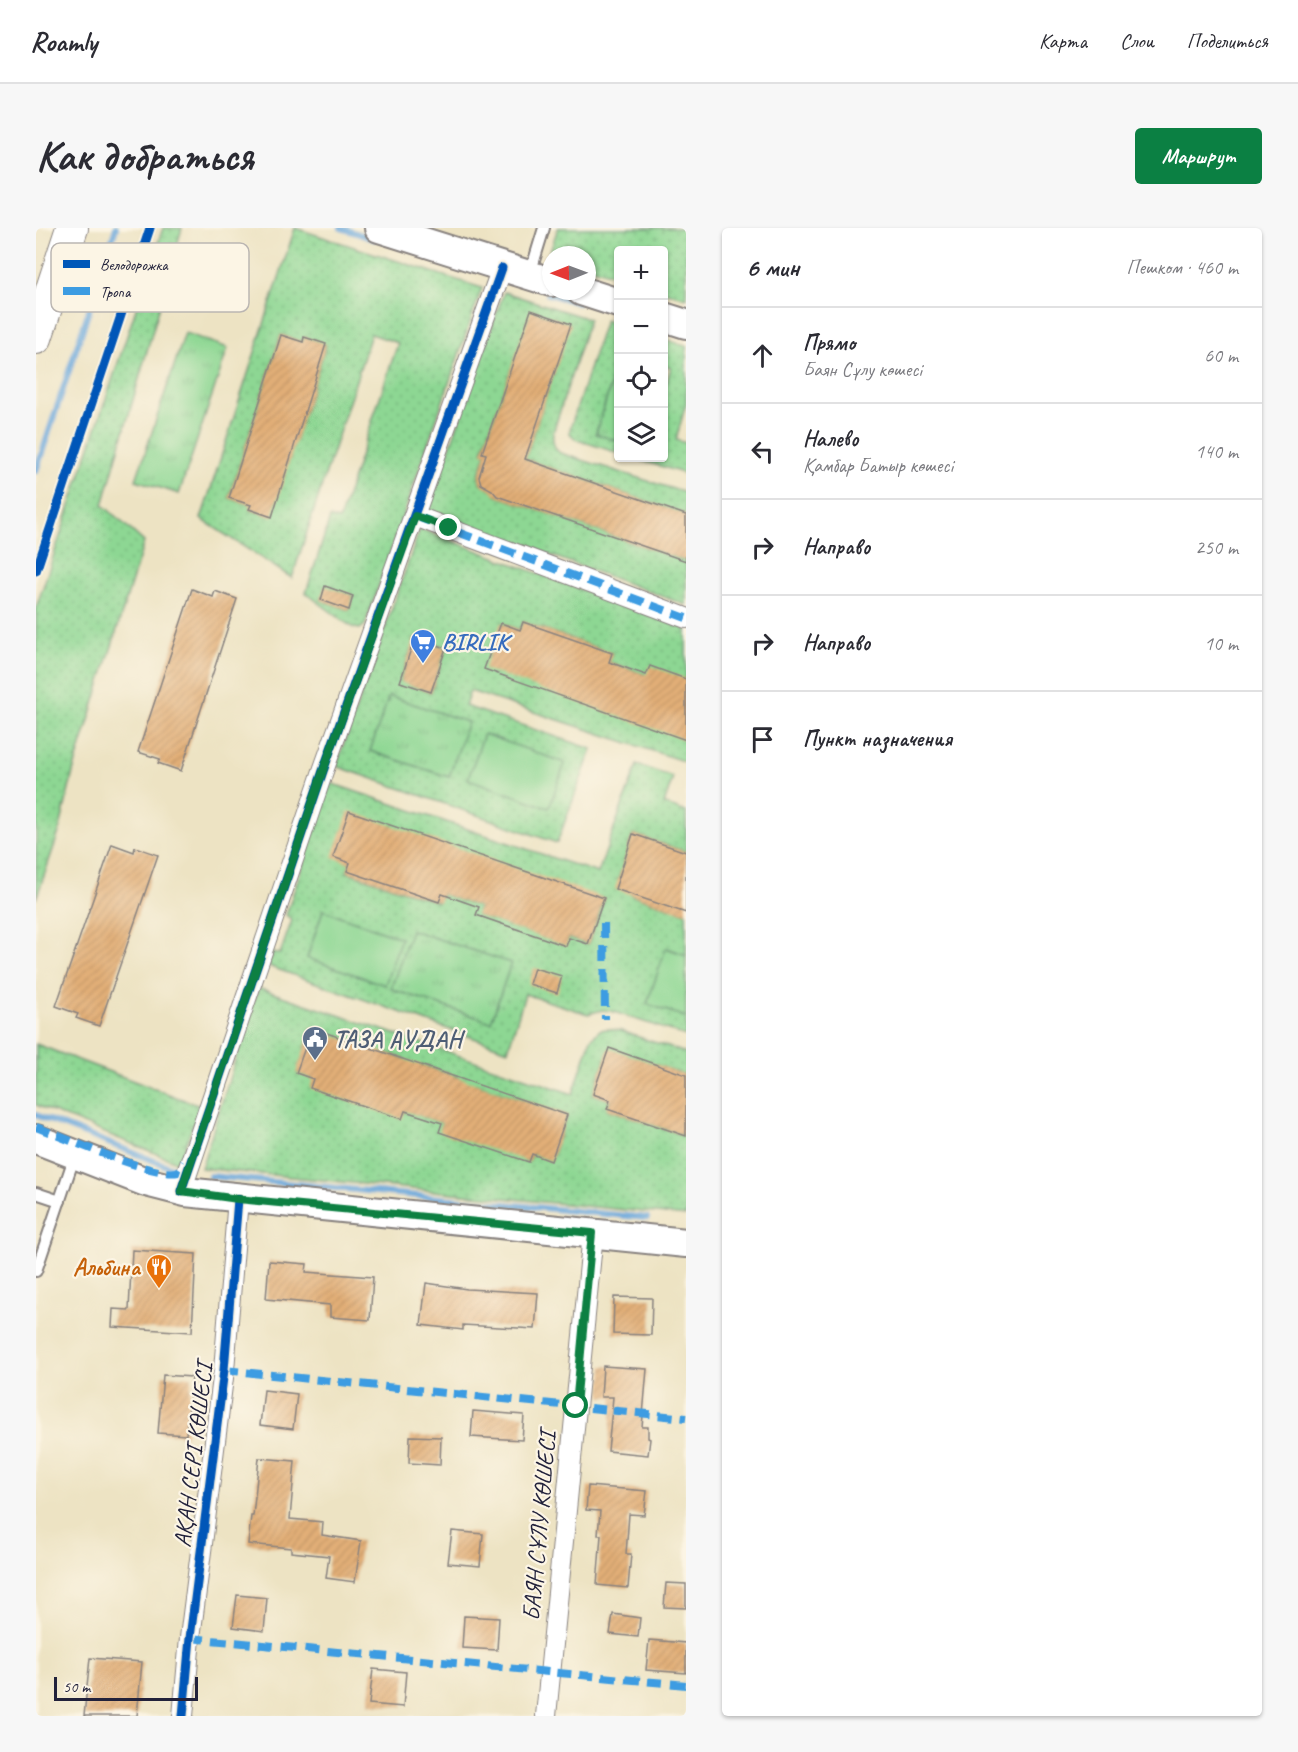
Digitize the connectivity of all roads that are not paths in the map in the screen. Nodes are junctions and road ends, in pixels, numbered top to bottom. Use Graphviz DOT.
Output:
graph roads {
  1 [pos="53,228"];
  2 [pos="72,228"];
  3 [pos="380,228"];
  4 [pos="544,228"];
  5 [pos="67,243"];
  6 [pos="528,275"];
  7 [pos="36,280"];
  8 [pos="51,292"];
  9 [pos="596,296"];
  10 [pos="614,302"];
  11 [pos="668,319"];
  12 [pos="686,324"];
  13 [pos="36,338"];
  14 [pos="415,516"];
  15 [pos="686,618"];
  16 [pos="36,1139"];
  17 [pos="75,1154"];
  18 [pos="181,1191"];
  19 [pos="36,1193"];
  20 [pos="238,1199"];
  21 [pos="60,1201"];
  22 [pos="592,1233"];
  23 [pos="686,1243"];
  24 [pos="36,1271"];
  25 [pos="183,1716"];
  26 [pos="546,1716"];
  1 -- 7 [label="main road"];
  2 -- 5 [label="main road"];
  3 -- 6 [label="main road"];
  4 -- 6 [label="lane"];
  6 -- 14 [label="street"];
  8 -- 13 [label="main road"];
  9 -- 10 [label="main road"];
  11 -- 12 [label="main road"];
  14 -- 15 [label="street"];
  14 -- 18 [label="street"];
  16 -- 17 [label="main road"];
  17 -- 18 [label="main road"];
  17 -- 21 [label="lane"];
  18 -- 20 [label="main road"];
  19 -- 21 [label="lane"];
  20 -- 22 [label="main road"];
  20 -- 25 [label="street, АҚАН СЕРІ КӨШЕСІ"];
  21 -- 24 [label="lane"];
  22 -- 23 [label="main road"];
  22 -- 26 [label="street, БАЯН СҰЛУ КӨШЕСІ"];
}
